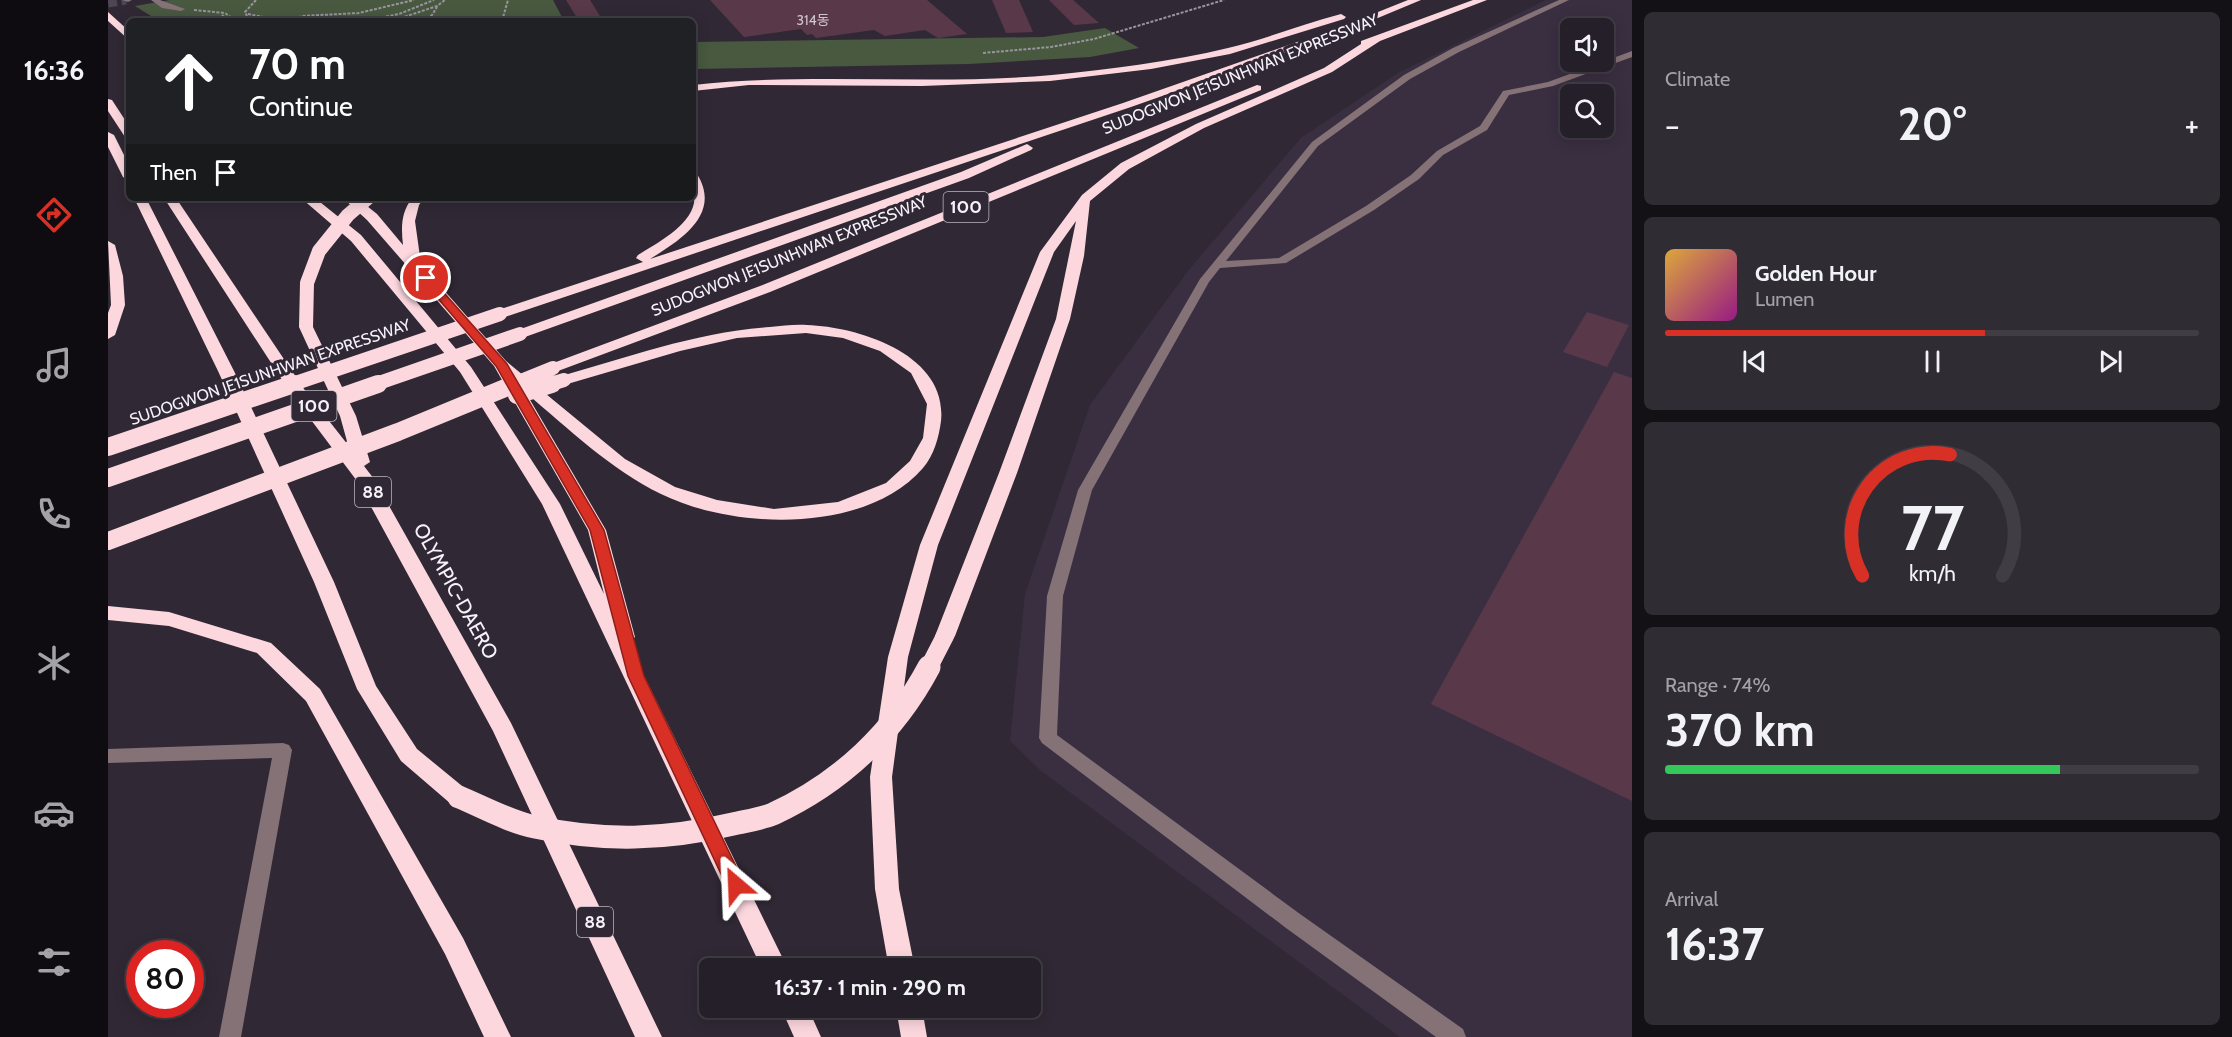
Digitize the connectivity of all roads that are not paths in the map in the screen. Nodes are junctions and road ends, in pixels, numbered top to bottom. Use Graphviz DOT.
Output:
graph roads {
  1 [pos="155,0"];
  2 [pos="1394,0"];
  3 [pos="1416,0"];
  4 [pos="1482,0"];
  5 [pos="1565,0"];
  6 [pos="181,9"];
  7 [pos="109,17"];
  8 [pos="126,28"];
  9 [pos="126,34"];
  10 [pos="1377,39"];
  11 [pos="1632,54"];
  12 [pos="696,82"];
  13 [pos="749,82"];
  14 [pos="696,88"];
  15 [pos="108,102"];
  16 [pos="1127,105"];
  17 [pos="126,130"];
  18 [pos="108,135"];
  19 [pos="126,171"];
  20 [pos="696,181"];
  21 [pos="1086,198"];
  22 [pos="141,201"];
  23 [pos="172,201"];
  24 [pos="311,201"];
  25 [pos="353,201"];
  26 [pos="364,201"];
  27 [pos="416,201"];
  28 [pos="108,246"];
  29 [pos="414,265"];
  30 [pos="1217,265"];
  31 [pos="616,275"];
  32 [pos="108,335"];
  33 [pos="501,364"];
  34 [pos="559,374"];
  35 [pos="108,447"];
  36 [pos="108,478"];
  37 [pos="365,479"];
  38 [pos="108,541"];
  39 [pos="108,613"];
  40 [pos="636,676"];
  41 [pos="108,756"];
  42 [pos="770,958"];
  43 [pos="900,958"];
  44 [pos="799,1018"];
  45 [pos="911,1018"];
  46 [pos="230,1037"];
  47 [pos="498,1037"];
  48 [pos="649,1037"];
  49 [pos="808,1037"];
  50 [pos="914,1037"];
  51 [pos="1455,1037"];
  1 -- 6 [label="street"];
  2 -- 13 [label="highway"];
  3 -- 16 [label="highway, SUDOGWON JE1SUNHWAN EXPRESSWAY / 100"];
  4 -- 10 [label="highway, SUDOGWON JE1SUNHWAN EXPRESSWAY / 100"];
  5 -- 30 [label="street"];
  7 -- 8 [label="highway"];
  7 -- 9 [label="highway"];
  10 -- 21 [label="highway"];
  10 -- 34 [label="highway, SUDOGWON JE1SUNHWAN EXPRESSWAY / 100"];
  11 -- 30 [label="street"];
  12 -- 13 [label="highway"];
  13 -- 14 [label="highway"];
  15 -- 17 [label="highway"];
  16 -- 31 [label="highway, SUDOGWON JE1SUNHWAN EXPRESSWAY / 100"];
  16 -- 36 [label="highway, SUDOGWON JE1SUNHWAN EXPRESSWAY / 100, bridge"];
  18 -- 19 [label="highway"];
  20 -- 31 [label="highway"];
  21 -- 22 [label="highway, bridge"];
  21 -- 43 [label="highway"];
  23 -- 37 [label="highway, OLYMPIC-DAERO / 88"];
  24 -- 40 [label="highway"];
  25 -- 29 [label="highway"];
  26 -- 37 [label="highway, bridge"];
  27 -- 29 [label="highway"];
  28 -- 32 [label="highway"];
  29 -- 33 [label="highway"];
  30 -- 51 [label="street"];
  31 -- 35 [label="highway, SUDOGWON JE1SUNHWAN EXPRESSWAY / 100, bridge"];
  33 -- 34 [label="highway"];
  33 -- 40 [label="highway"];
  34 -- 38 [label="highway, bridge"];
  37 -- 48 [label="highway, OLYMPIC-DAERO / 88"];
  39 -- 47 [label="highway"];
  40 -- 42 [label="highway"];
  41 -- 46 [label="street"];
  44 -- 49 [label="highway"];
  45 -- 50 [label="highway"];
}
